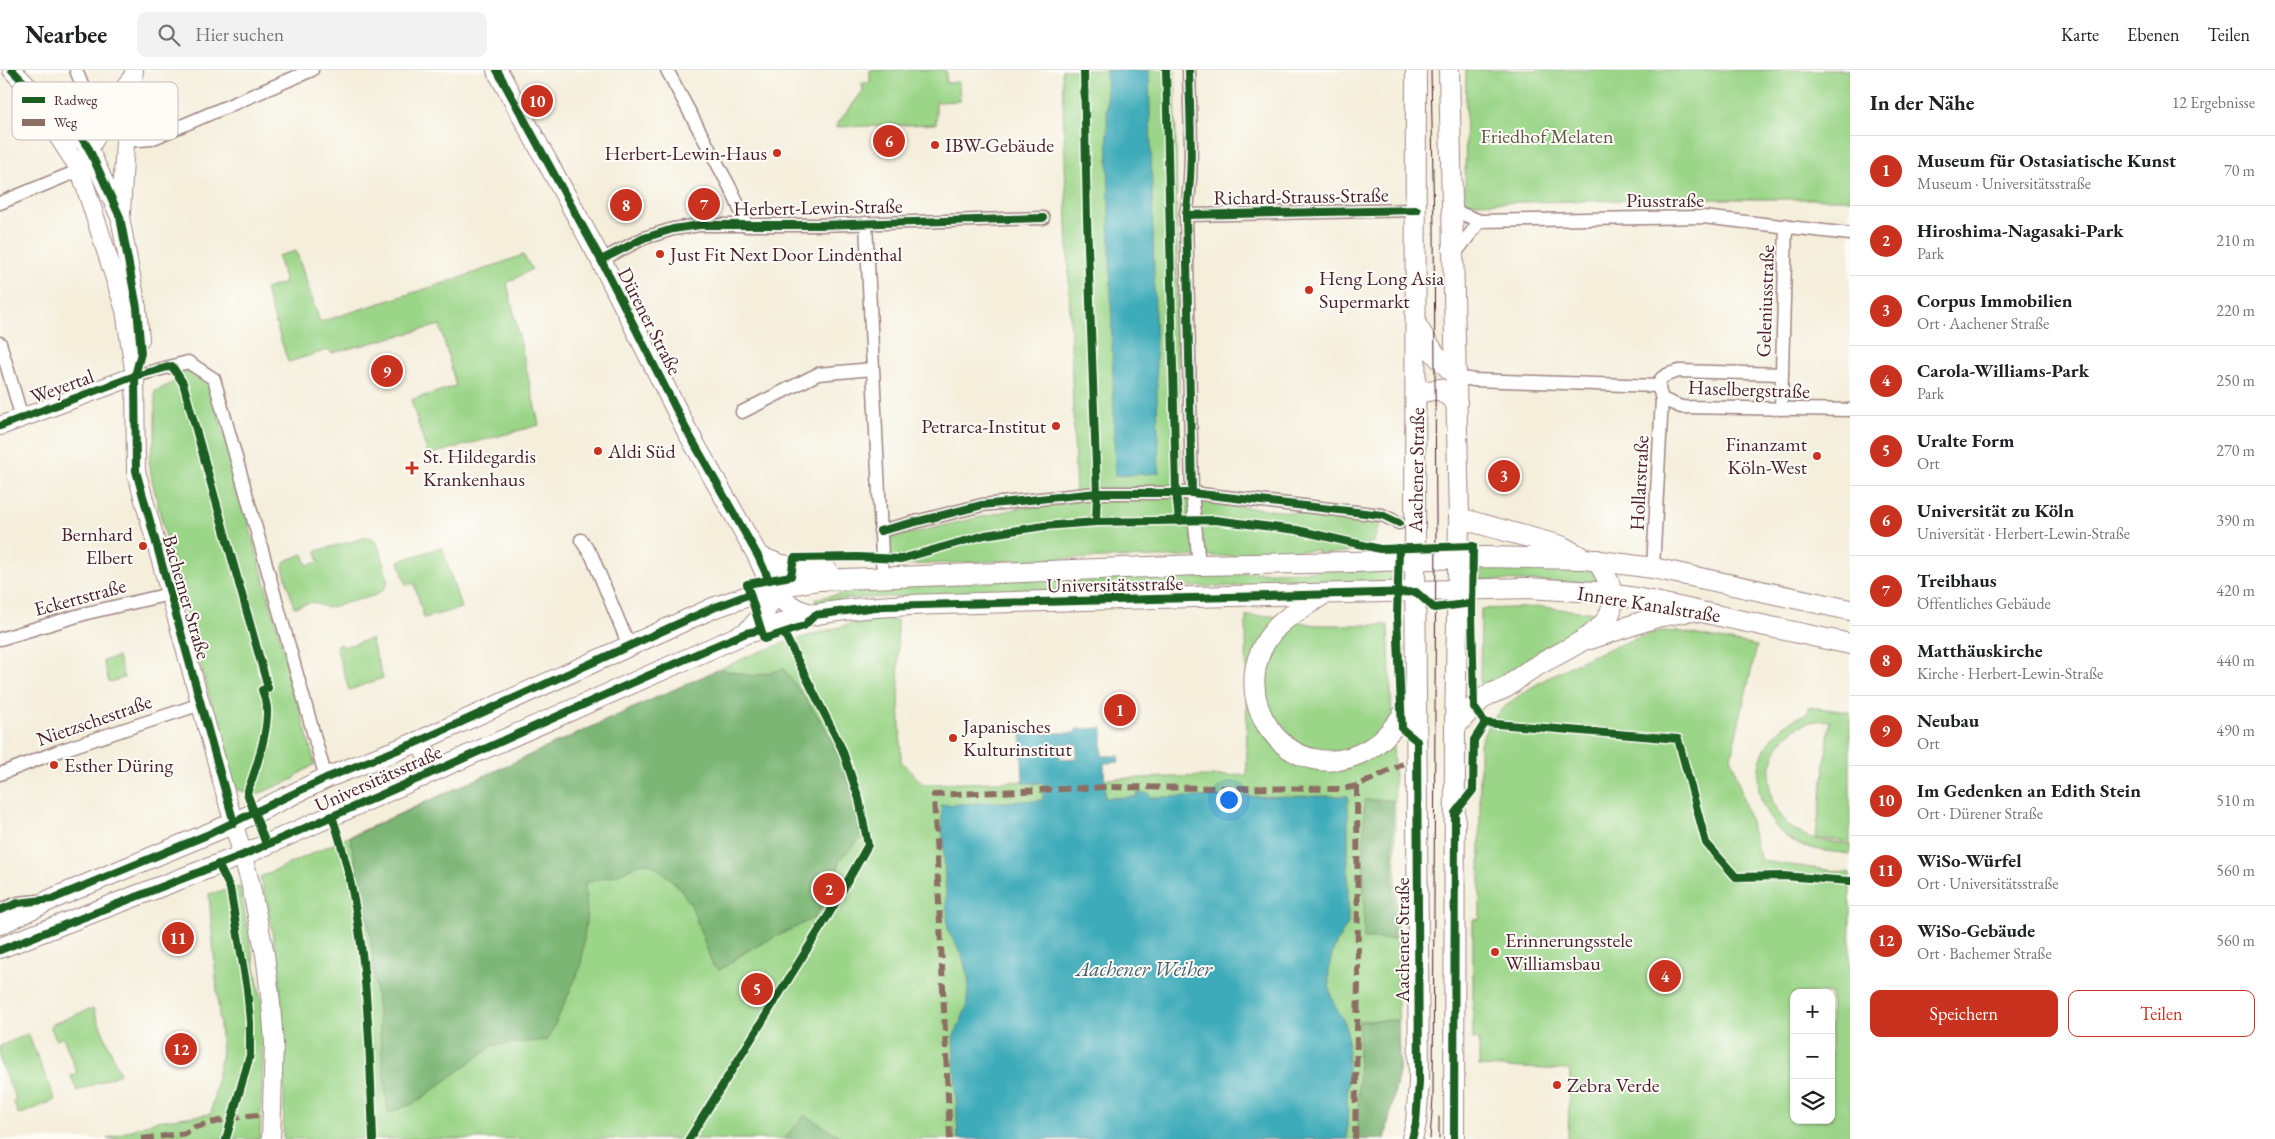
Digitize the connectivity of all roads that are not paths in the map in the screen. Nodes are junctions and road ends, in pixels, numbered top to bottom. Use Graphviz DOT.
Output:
graph roads {
  1 [pos="12,70"];
  2 [pos="76,70"];
  3 [pos="312,70"];
  4 [pos="497,70"];
  5 [pos="667,70"];
  6 [pos="1189,70"];
  7 [pos="1416,70"];
  8 [pos="1449,70"];
  9 [pos="23,82"];
  10 [pos="81,82"];
  11 [pos="178,128"];
  12 [pos="60,140"];
  13 [pos="82,140"];
  14 [pos="94,140"];
  15 [pos="151,140"];
  16 [pos="125,141"];
  17 [pos="89,149"];
  18 [pos="80,170"];
  19 [pos="0,203"];
  20 [pos="1417,210"];
  21 [pos="1452,210"];
  22 [pos="1186,215"];
  23 [pos="120,217"];
  24 [pos="1044,218"];
  25 [pos="1480,221"];
  26 [pos="866,223"];
  27 [pos="1786,225"];
  28 [pos="747,226"];
  29 [pos="1850,234"];
  30 [pos="1454,255"];
  31 [pos="601,260"];
  32 [pos="1416,325"];
  33 [pos="0,343"];
  34 [pos="872,369"];
  35 [pos="1782,374"];
  36 [pos="135,376"];
  37 [pos="1457,377"];
  38 [pos="1657,386"];
  39 [pos="1417,393"];
  40 [pos="1662,399"];
  41 [pos="1457,403"];
  42 [pos="1781,409"];
  43 [pos="1850,410"];
  44 [pos="742,412"];
  45 [pos="22,418"];
  46 [pos="0,426"];
  47 [pos="1192,493"];
  48 [pos="1459,518"];
  49 [pos="1399,524"];
  50 [pos="880,531"];
  51 [pos="581,540"];
  52 [pos="758,556"];
  53 [pos="1458,558"];
  54 [pos="1415,560"];
  55 [pos="1591,560"];
  56 [pos="1199,565"];
  57 [pos="1653,568"];
  58 [pos="874,577"];
  59 [pos="819,580"];
  60 [pos="772,588"];
  61 [pos="1457,591"];
  62 [pos="1416,592"];
  63 [pos="170,594"];
  64 [pos="1612,594"];
  65 [pos="1322,595"];
  66 [pos="1697,610"];
  67 [pos="1850,610"];
  68 [pos="815,615"];
  69 [pos="746,633"];
  70 [pos="0,639"];
  71 [pos="1579,642"];
  72 [pos="1850,644"];
  73 [pos="629,646"];
  74 [pos="1416,696"];
  75 [pos="201,704"];
  76 [pos="1455,727"];
  77 [pos="415,743"];
  78 [pos="0,774"];
  79 [pos="422,777"];
  80 [pos="326,778"];
  81 [pos="234,824"];
  82 [pos="244,855"];
  83 [pos="52,899"];
  84 [pos="0,910"];
  85 [pos="0,924"];
  86 [pos="1,948"];
  87 [pos="271,1139"];
  88 [pos="1412,1139"];
  89 [pos="1454,1139"];
  1 -- 9 [label="main road, Bachemer Straße"];
  2 -- 10 [label="street"];
  3 -- 11 [label="street"];
  4 -- 31 [label="main road, Dürener Straße"];
  5 -- 28 [label="street"];
  6 -- 22 [label="street"];
  7 -- 20 [label="main road, Aachener Straße"];
  8 -- 21 [label="main road, Aachener Straße"];
  12 -- 18 [label="main road, Bachemer Straße"];
  13 -- 17 [label="main road, Bachemer Straße"];
  14 -- 17 [label="main road"];
  15 -- 16 [label="street"];
  16 -- 23 [label="main road"];
  17 -- 18 [label="main road"];
  17 -- 23 [label="main road, Bachemer Straße"];
  18 -- 19 [label="street"];
  18 -- 36 [label="main road, Bachemer Straße"];
  20 -- 22 [label="street, Richard-Strauss-Straße"];
  20 -- 32 [label="main road, Aachener Straße"];
  21 -- 25 [label="street, Piusstraße"];
  21 -- 30 [label="main road, Aachener Straße"];
  22 -- 47 [label="street"];
  23 -- 36 [label="main road, Bachemer Straße"];
  24 -- 26 [label="street, Herbert-Lewin-Straße"];
  25 -- 27 [label="street, Piusstraße"];
  25 -- 30 [label="street"];
  26 -- 28 [label="street, Herbert-Lewin-Straße"];
  26 -- 34 [label="street"];
  27 -- 29 [label="street, Piusstraße"];
  27 -- 35 [label="street, Geleniusstraße"];
  28 -- 31 [label="street, Herbert-Lewin-Straße"];
  30 -- 37 [label="main road, Aachener Straße"];
  31 -- 52 [label="main road, Dürener Straße"];
  32 -- 37 [label="main road"];
  32 -- 39 [label="main road, Aachener Straße"];
  33 -- 45 [label="street"];
  34 -- 44 [label="street"];
  34 -- 50 [label="street"];
  35 -- 38 [label="street, Haselbergstraße"];
  35 -- 42 [label="street, Geleniusstraße"];
  36 -- 45 [label="main road, Weyertal"];
  36 -- 63 [label="main road, Bachemer Straße"];
  36 -- 80 [label="street"];
  37 -- 38 [label="street"];
  37 -- 41 [label="main road, Aachener Straße"];
  38 -- 40 [label="street, Haselbergstraße"];
  39 -- 41 [label="main road"];
  39 -- 54 [label="main road, Aachener Straße"];
  40 -- 42 [label="street, Haselbergstraße"];
  40 -- 57 [label="street, Hollarstraße"];
  41 -- 48 [label="main road, Aachener Straße"];
  42 -- 43 [label="street, Haselbergstraße"];
  45 -- 46 [label="main road, Weyertal"];
  47 -- 49 [label="street"];
  47 -- 50 [label="street"];
  47 -- 56 [label="street"];
  48 -- 53 [label="main road, Aachener Straße"];
  48 -- 55 [label="main road"];
  50 -- 58 [label="street"];
  51 -- 73 [label="street"];
  52 -- 58 [label="main road"];
  52 -- 60 [label="main road, Dürener Straße"];
  53 -- 54 [label="main road, Innere Kanalstraße"];
  53 -- 55 [label="main road, Innere Kanalstraße"];
  53 -- 61 [label="main road, Aachener Straße"];
  54 -- 56 [label="main road, Universitätsstraße"];
  54 -- 62 [label="main road, Aachener Straße"];
  55 -- 57 [label="main road, Innere Kanalstraße"];
  55 -- 64 [label="main road"];
  56 -- 58 [label="main road, Universitätsstraße"];
  57 -- 67 [label="main road, Innere Kanalstraße"];
  58 -- 59 [label="main road, Universitätsstraße"];
  59 -- 60 [label="main road, Universitätsstraße"];
  59 -- 68 [label="main road"];
  60 -- 68 [label="main road, Dürener Straße"];
  60 -- 69 [label="main road"];
  60 -- 73 [label="main road, Universitätsstraße"];
  61 -- 62 [label="main road, Innere Kanalstraße"];
  61 -- 64 [label="main road, Innere Kanalstraße"];
  61 -- 76 [label="main road, Aachener Straße"];
  62 -- 65 [label="main road, Universitätsstraße"];
  62 -- 74 [label="main road, Aachener Straße"];
  63 -- 70 [label="street, Eckertstraße"];
  63 -- 75 [label="main road, Bachemer Straße"];
  64 -- 66 [label="main road, Innere Kanalstraße"];
  64 -- 71 [label="main road"];
  65 -- 68 [label="main road, Universitätsstraße"];
  65 -- 74 [label="main road"];
  66 -- 71 [label="main road"];
  66 -- 72 [label="main road, Innere Kanalstraße"];
  68 -- 69 [label="main road, Universitätsstraße"];
  69 -- 79 [label="main road, Universitätsstraße"];
  71 -- 76 [label="main road"];
  73 -- 77 [label="main road, Universitätsstraße"];
  74 -- 88 [label="main road, Aachener Straße"];
  75 -- 78 [label="street, Nietzschestraße"];
  75 -- 81 [label="main road, Bachemer Straße"];
  76 -- 89 [label="main road, Aachener Straße"];
  77 -- 79 [label="main road"];
  77 -- 80 [label="main road, Universitätsstraße"];
  79 -- 82 [label="main road, Universitätsstraße"];
  80 -- 81 [label="main road, Universitätsstraße"];
  81 -- 82 [label="main road, Bachemer Straße"];
  81 -- 83 [label="main road, Universitätsstraße"];
  82 -- 86 [label="main road, Universitätsstraße"];
  82 -- 87 [label="main road, Bachemer Straße"];
  83 -- 84 [label="street, Universitätsstraße"];
  83 -- 85 [label="main road, Universitätsstraße"];
}
